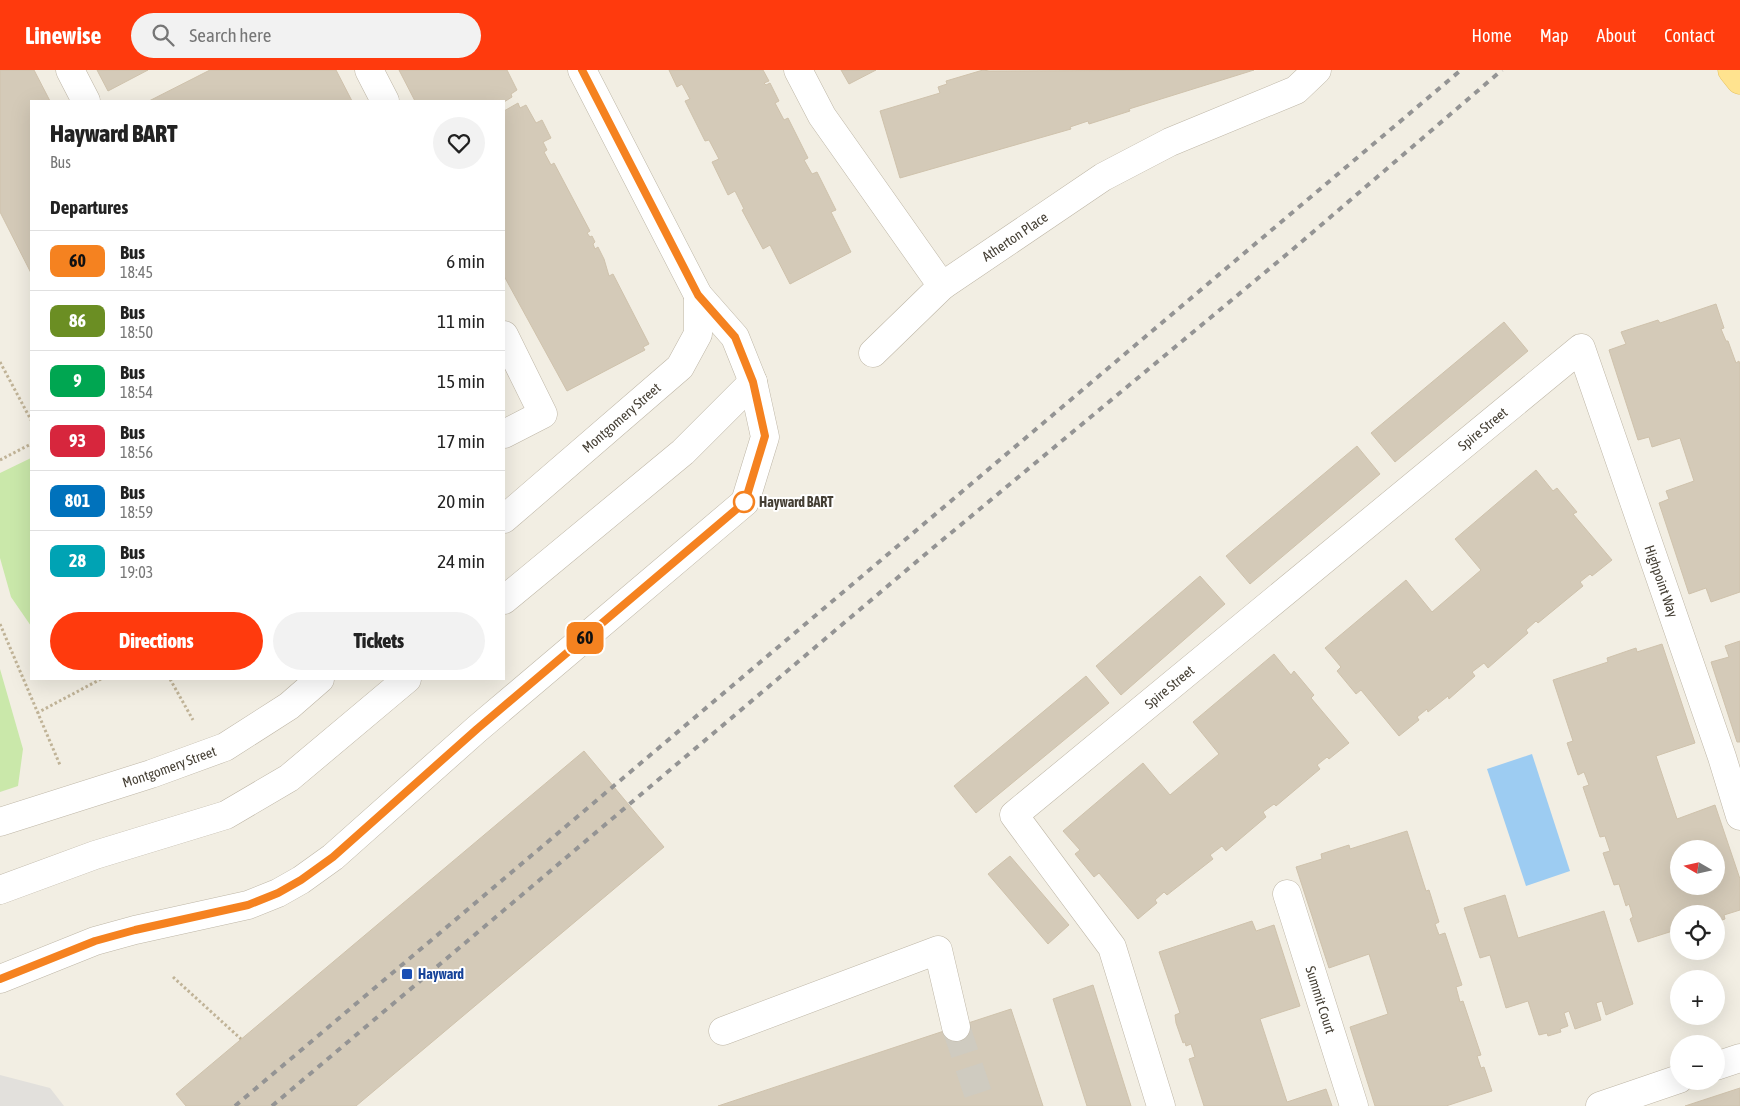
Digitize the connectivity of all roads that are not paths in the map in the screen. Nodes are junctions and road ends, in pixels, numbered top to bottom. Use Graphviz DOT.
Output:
graph roads {
  1 [pos="70,70"];
  2 [pos="369,70"];
  3 [pos="582,70"];
  4 [pos="798,70"];
  5 [pos="1317,70"];
  6 [pos="1732,70"];
  7 [pos="1740,80"];
  8 [pos="85,100"];
  9 [pos="384,100"];
  10 [pos="942,286"];
  11 [pos="698,295"];
  12 [pos="505,337"];
  13 [pos="1582,348"];
  14 [pos="873,353"];
  15 [pos="753,382"];
  16 [pos="505,433"];
  17 [pos="505,517"];
  18 [pos="505,599"];
  19 [pos="319,680"];
  20 [pos="406,680"];
  21 [pos="1740,816"];
  22 [pos="0,822"];
  23 [pos="0,890"];
  24 [pos="1287,894"];
  25 [pos="0,979"];
  26 [pos="956,1027"];
  27 [pos="723,1031"];
  28 [pos="1740,1058"];
  29 [pos="1725,1063"];
  30 [pos="1670,1082"];
  31 [pos="1161,1106"];
  32 [pos="1354,1106"];
  33 [pos="1600,1106"];
  1 -- 8 [label="street"];
  2 -- 9 [label="street"];
  3 -- 11 [label="street"];
  4 -- 10 [label="street"];
  5 -- 10 [label="street, Atherton Place"];
  6 -- 7 [label="main road"];
  10 -- 14 [label="street, Atherton Place"];
  11 -- 15 [label="street"];
  11 -- 17 [label="street, Montgomery Street"];
  12 -- 16 [label="street"];
  13 -- 21 [label="street, Highpoint Way"];
  13 -- 31 [label="street, Spire Street"];
  15 -- 18 [label="street"];
  15 -- 25 [label="street"];
  19 -- 22 [label="street, Montgomery Street"];
  20 -- 23 [label="street"];
  24 -- 32 [label="street, Summit Court"];
  26 -- 27 [label="street"];
  28 -- 29 [label="street"];
  30 -- 33 [label="street"];
}
